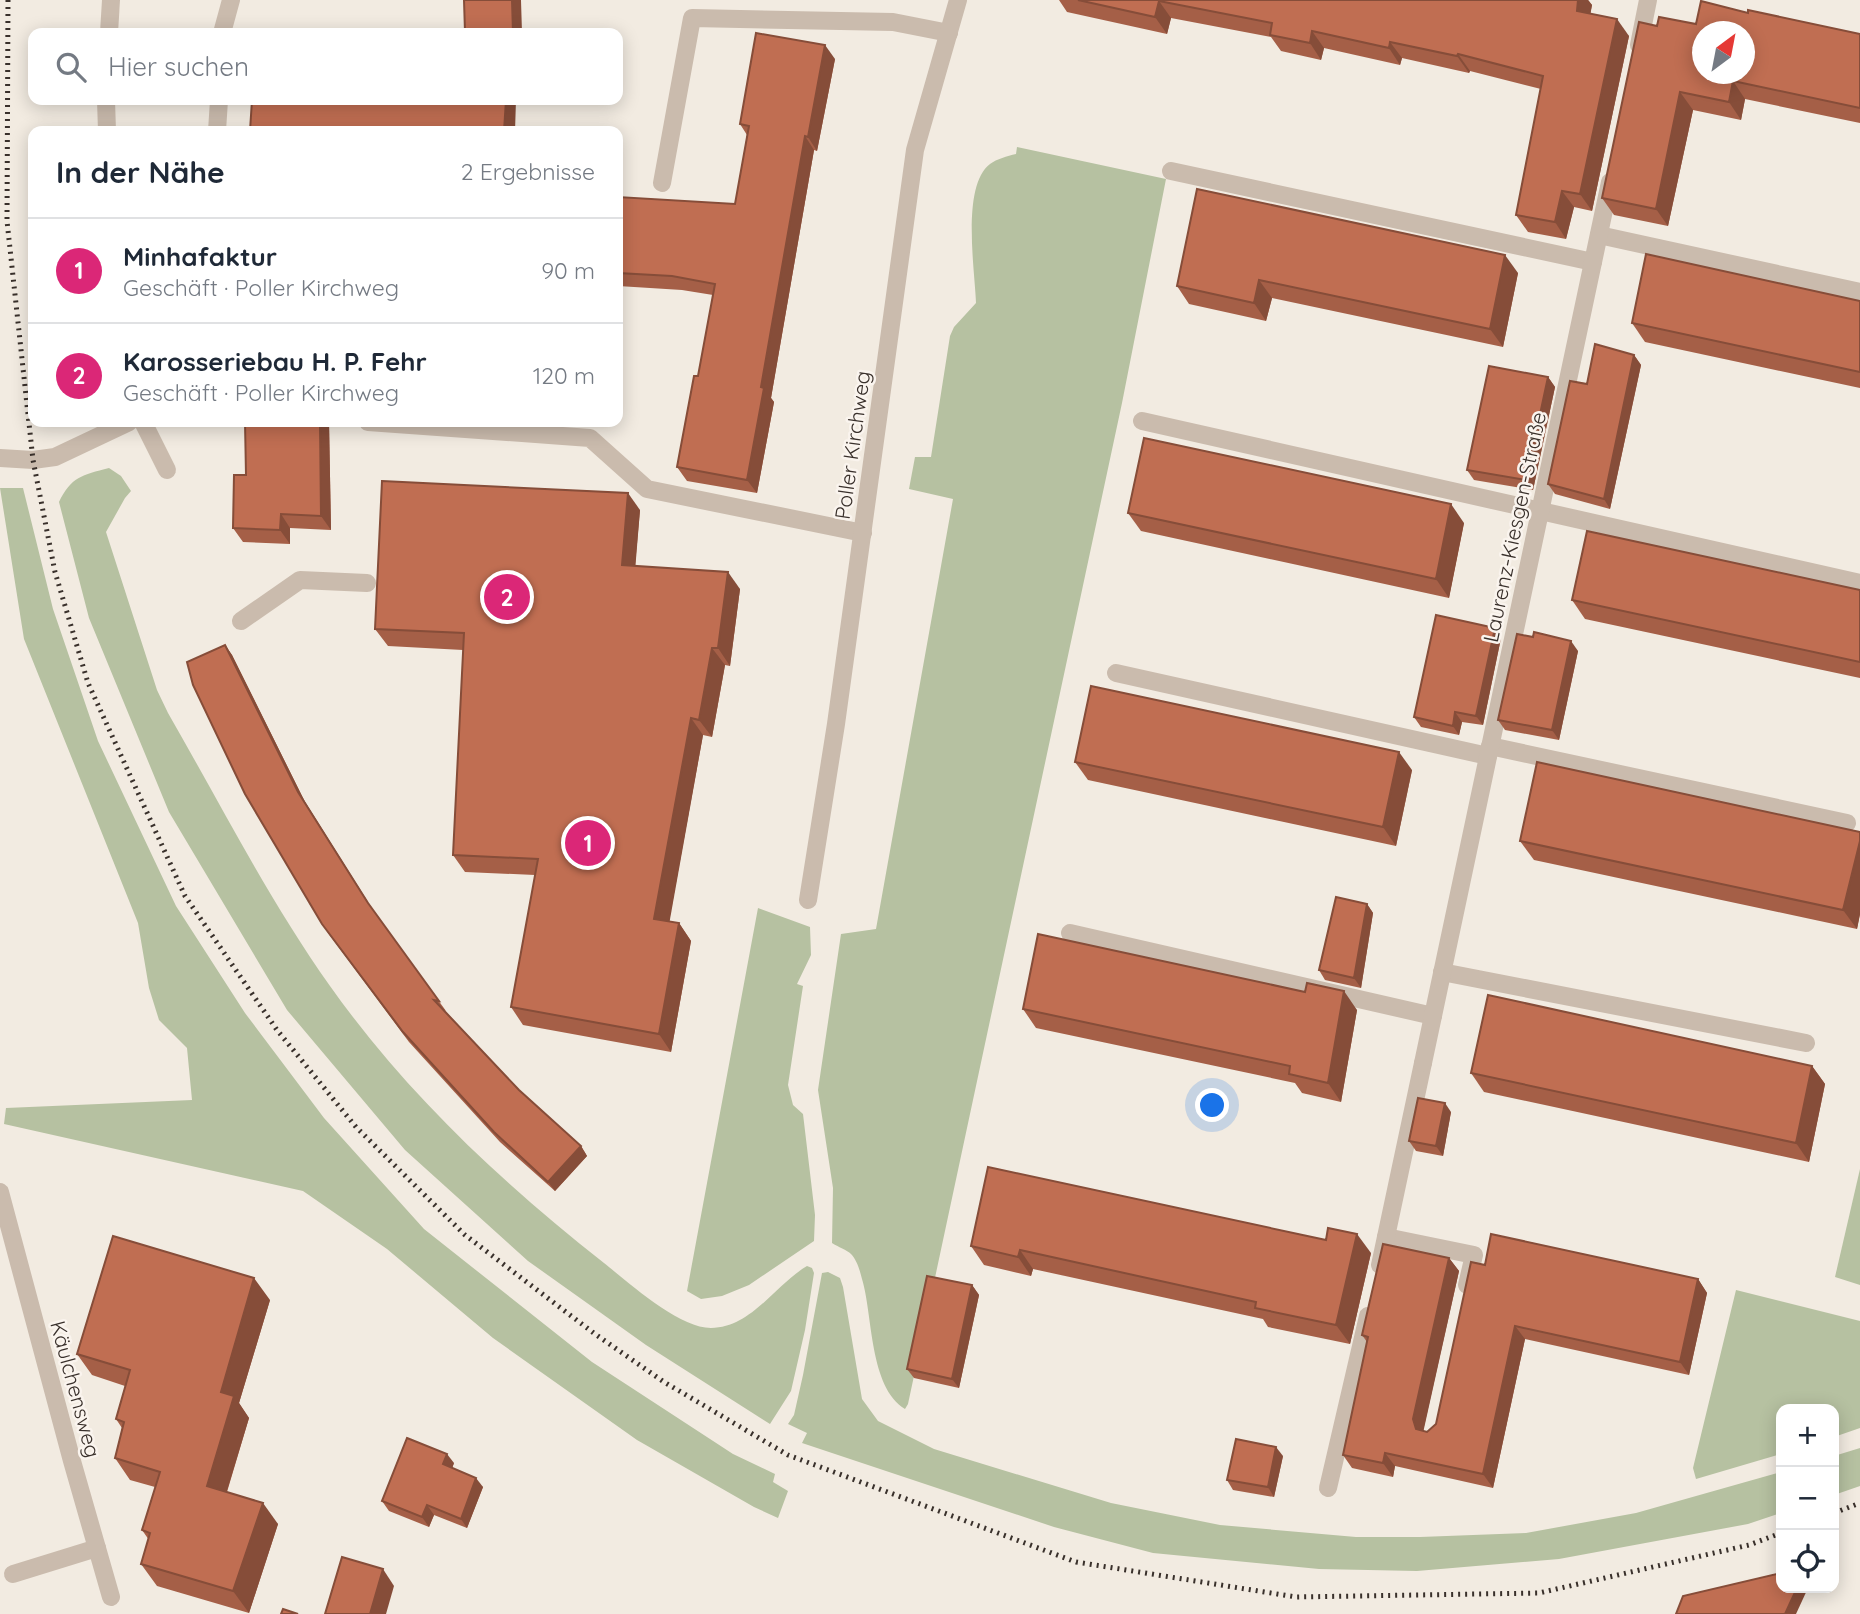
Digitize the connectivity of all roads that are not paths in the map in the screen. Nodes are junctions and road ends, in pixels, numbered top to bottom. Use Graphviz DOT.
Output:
graph roads {
  1 [pos="111,0"];
  2 [pos="231,0"];
  3 [pos="958,0"];
  4 [pos="1648,0"];
  5 [pos="109,28"];
  6 [pos="223,28"];
  7 [pos="949,33"];
  8 [pos="1634,65"];
  9 [pos="106,105"];
  10 [pos="219,105"];
  11 [pos="107,126"];
  12 [pos="217,126"];
  13 [pos="1612,170"];
  14 [pos="1171,171"];
  15 [pos="662,183"];
  16 [pos="1599,235"];
  17 [pos="1594,262"];
  18 [pos="1860,292"];
  19 [pos="1142,421"];
  20 [pos="118,427"];
  21 [pos="146,427"];
  22 [pos="437,427"];
  23 [pos="0,458"];
  24 [pos="167,470"];
  25 [pos="1540,512"];
  26 [pos="863,533"];
  27 [pos="367,583"];
  28 [pos="1860,583"];
  29 [pos="241,621"];
  30 [pos="1115,673"];
  31 [pos="1489,751"];
  32 [pos="1847,823"];
  33 [pos="808,900"];
  34 [pos="1070,933"];
  35 [pos="1442,972"];
  36 [pos="1433,1016"];
  37 [pos="1806,1043"];
  38 [pos="0,1192"];
  39 [pos="1387,1237"];
  40 [pos="1377,1277"];
  41 [pos="1371,1303"];
  42 [pos="1462,1307"];
  43 [pos="1328,1488"];
  44 [pos="97,1548"];
  45 [pos="13,1574"];
  46 [pos="111,1597"];
  1 -- 5 [label="street"];
  2 -- 6 [label="street"];
  3 -- 7 [label="street, Poller Kirchweg"];
  4 -- 8 [label="street"];
  7 -- 15 [label="street"];
  7 -- 26 [label="street, Poller Kirchweg"];
  9 -- 11 [label="street"];
  10 -- 12 [label="street"];
  13 -- 16 [label="street, Laurenz-Kiesgen-Straße"];
  14 -- 17 [label="street"];
  16 -- 17 [label="street, Laurenz-Kiesgen-Straße"];
  16 -- 18 [label="street"];
  17 -- 25 [label="street, Laurenz-Kiesgen-Straße"];
  19 -- 25 [label="street"];
  20 -- 23 [label="street"];
  21 -- 24 [label="street"];
  22 -- 26 [label="street"];
  25 -- 28 [label="street"];
  25 -- 31 [label="street, Laurenz-Kiesgen-Straße"];
  26 -- 33 [label="street, Poller Kirchweg"];
  27 -- 29 [label="street"];
  30 -- 31 [label="street"];
  31 -- 32 [label="street"];
  31 -- 35 [label="street, Laurenz-Kiesgen-Straße"];
  34 -- 36 [label="street"];
  35 -- 36 [label="street, Laurenz-Kiesgen-Straße"];
  35 -- 37 [label="street"];
  36 -- 39 [label="street, Laurenz-Kiesgen-Straße"];
  38 -- 44 [label="street, Käulchensweg"];
  39 -- 40 [label="street, Laurenz-Kiesgen-Straße"];
  39 -- 42 [label="street"];
  41 -- 43 [label="street"];
  44 -- 45 [label="street"];
  44 -- 46 [label="street, Käulchensweg"];
}
